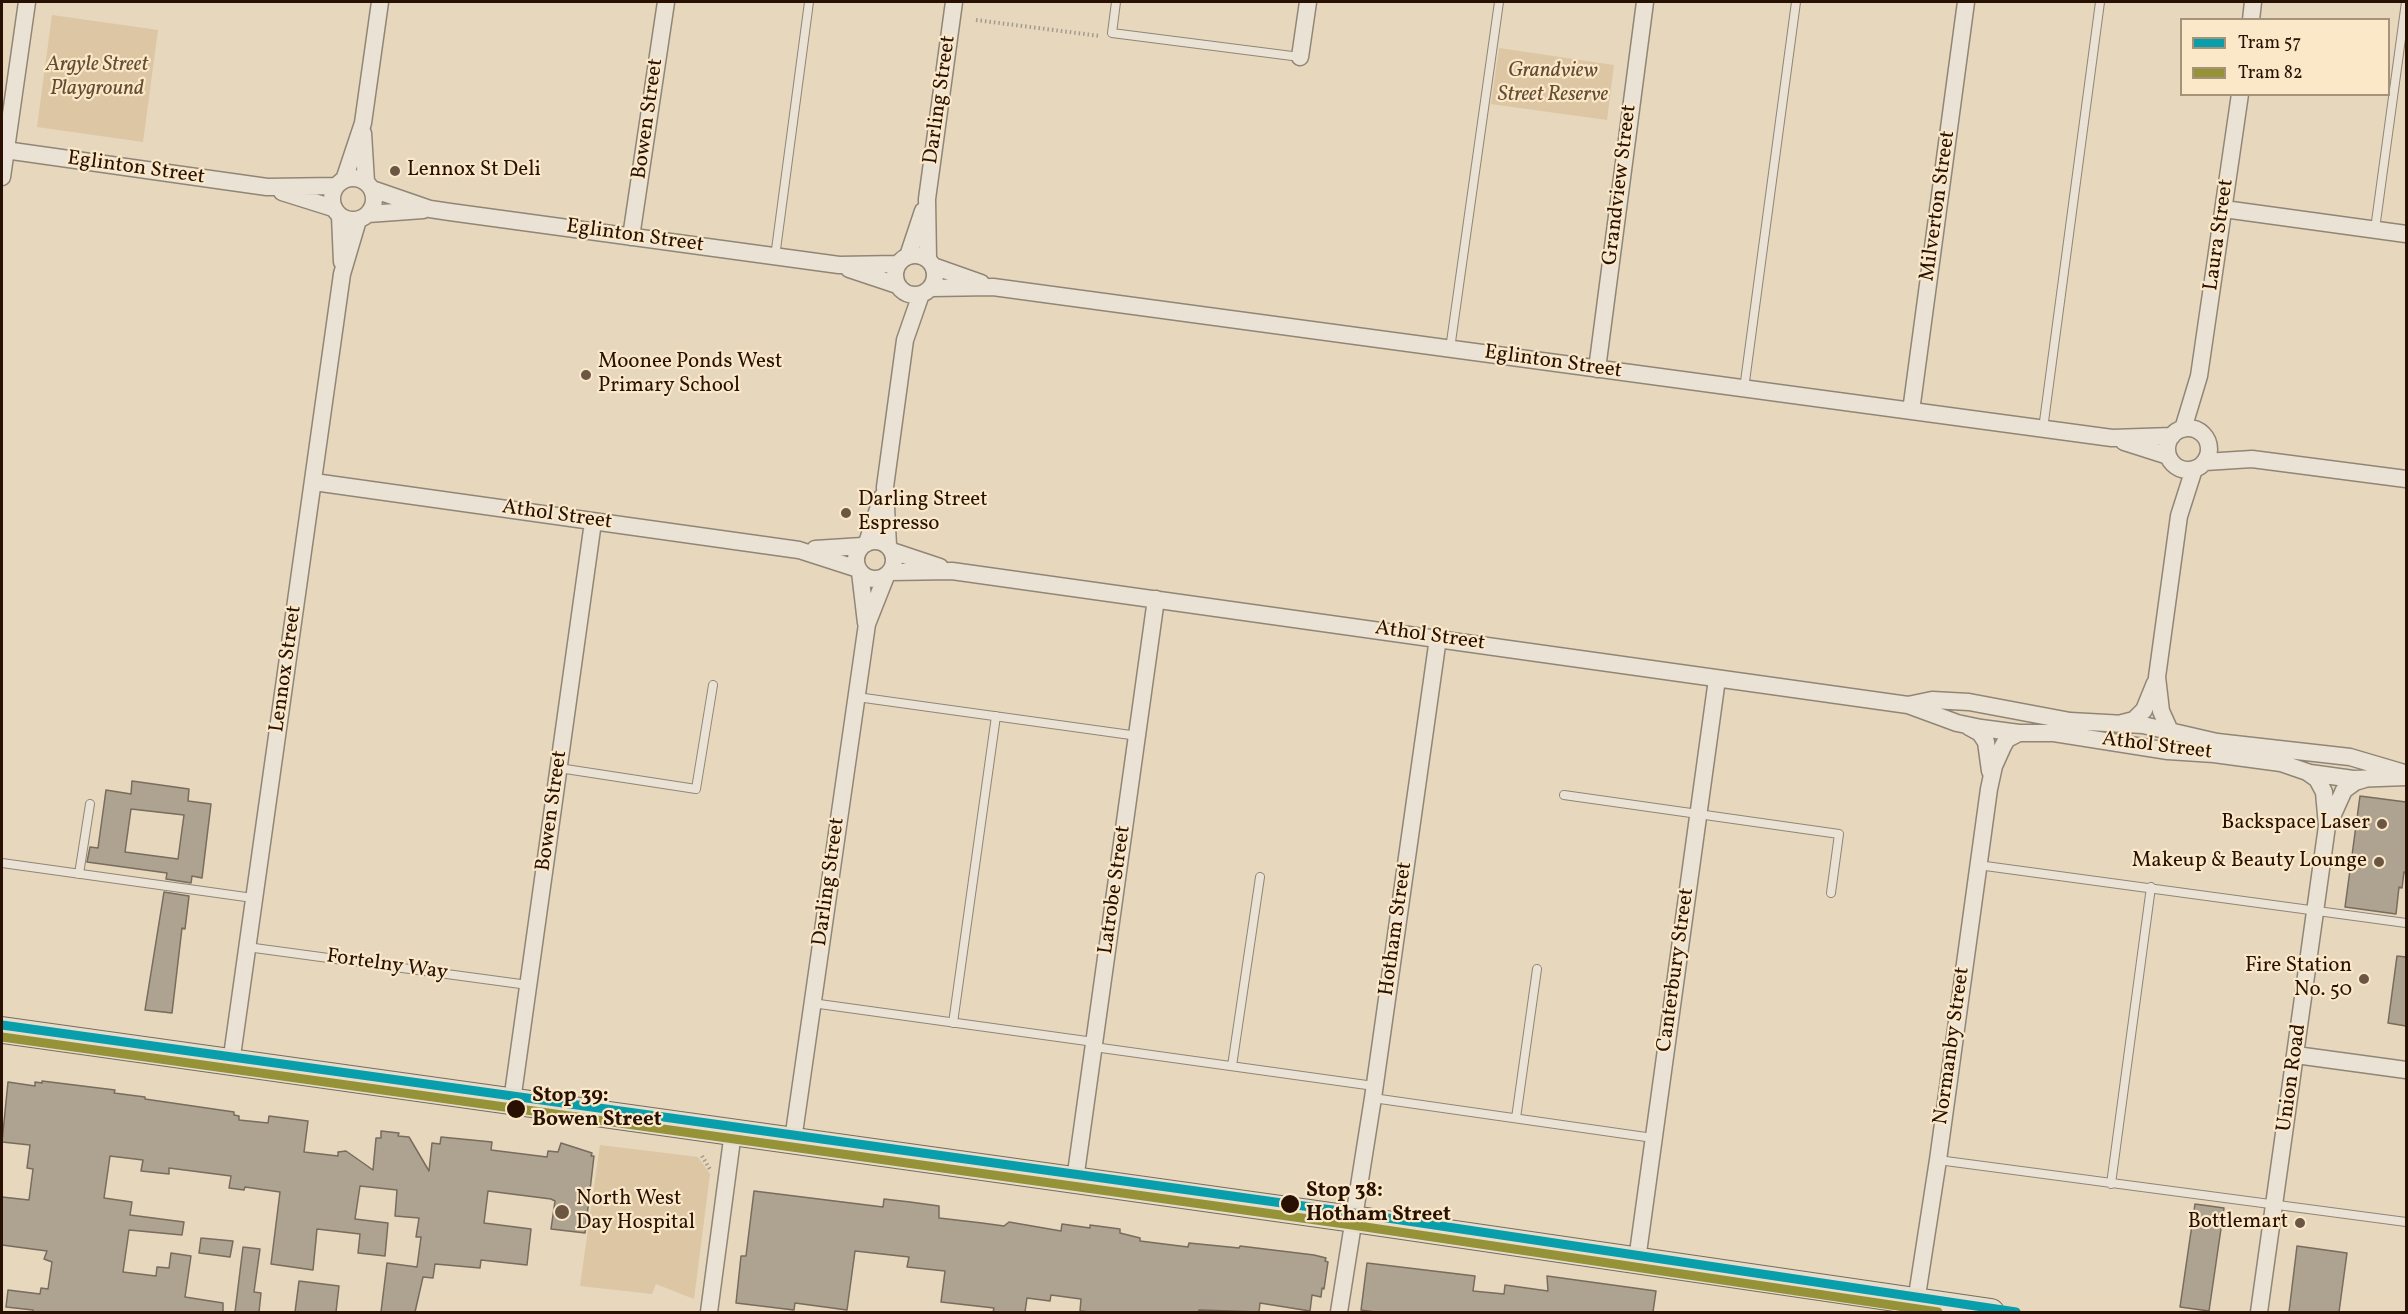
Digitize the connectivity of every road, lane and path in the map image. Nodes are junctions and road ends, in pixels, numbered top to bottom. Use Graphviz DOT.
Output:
graph roads {
  1 [pos="27,2"];
  2 [pos="381,2"];
  3 [pos="666,2"];
  4 [pos="809,2"];
  5 [pos="954,2"];
  6 [pos="1116,2"];
  7 [pos="1308,2"];
  8 [pos="1499,2"];
  9 [pos="1645,2"];
  10 [pos="1796,2"];
  11 [pos="1966,2"];
  12 [pos="2100,2"];
  13 [pos="2253,2"];
  14 [pos="2406,2"];
  15 [pos="2251,18"];
  16 [pos="976,20"];
  17 [pos="1112,33"];
  18 [pos="1300,57"];
  19 [pos="2240,96"];
  20 [pos="363,123"];
  21 [pos="5,150"];
  22 [pos="2,177"];
  23 [pos="340,183"];
  24 [pos="369,186"];
  25 [pos="267,187"];
  26 [pos="927,199"];
  27 [pos="430,209"];
  28 [pos="2224,209"];
  29 [pos="337,212"];
  30 [pos="363,217"];
  31 [pos="2375,229"];
  32 [pos="2406,234"];
  33 [pos="632,237"];
  34 [pos="775,256"];
  35 [pos="903,260"];
  36 [pos="930,262"];
  37 [pos="839,265"];
  38 [pos="342,274"];
  39 [pos="993,287"];
  40 [pos="900,288"];
  41 [pos="926,291"];
  42 [pos="905,340"];
  43 [pos="1450,349"];
  44 [pos="1597,369"];
  45 [pos="2199,376"];
  46 [pos="1744,389"];
  47 [pos="1911,411"];
  48 [pos="2043,429"];
  49 [pos="2177,433"];
  50 [pos="2112,438"];
  51 [pos="2204,438"];
  52 [pos="2252,459"];
  53 [pos="2172,461"];
  54 [pos="2199,466"];
  55 [pos="2406,479"];
  56 [pos="314,482"];
  57 [pos="885,487"];
  58 [pos="2179,516"];
  59 [pos="593,522"];
  60 [pos="864,544"];
  61 [pos="890,548"];
  62 [pos="800,550"];
  63 [pos="859,571"];
  64 [pos="952,571"];
  65 [pos="888,574"];
  66 [pos="1156,599"];
  67 [pos="867,624"];
  68 [pos="1438,638"];
  69 [pos="2157,677"];
  70 [pos="1717,679"];
  71 [pos="713,685"];
  72 [pos="857,697"];
  73 [pos="1977,704"];
  74 [pos="1908,705"];
  75 [pos="2004,708"];
  76 [pos="996,716"];
  77 [pos="2117,724"];
  78 [pos="2165,727"];
  79 [pos="1975,729"];
  80 [pos="2012,735"];
  81 [pos="1138,736"];
  82 [pos="2136,746"];
  83 [pos="2318,753"];
  84 [pos="2343,756"];
  85 [pos="559,768"];
  86 [pos="2406,775"];
  87 [pos="2316,777"];
  88 [pos="2345,784"];
  89 [pos="1989,789"];
  90 [pos="1564,795"];
  91 [pos="90,804"];
  92 [pos="1698,814"];
  93 [pos="2326,842"];
  94 [pos="2,863"];
  95 [pos="1978,865"];
  96 [pos="79,874"];
  97 [pos="1260,878"];
  98 [pos="2151,886"];
  99 [pos="1831,893"];
  100 [pos="253,898"];
  101 [pos="2317,911"];
  102 [pos="2406,922"];
  103 [pos="247,947"];
  104 [pos="1537,969"];
  105 [pos="528,985"];
  106 [pos="812,1003"];
  107 [pos="953,1023"];
  108 [pos="2,1030"];
  109 [pos="1094,1045"];
  110 [pos="2296,1055"];
  111 [pos="231,1063"];
  112 [pos="1232,1066"];
  113 [pos="2406,1070"];
  114 [pos="1374,1092"];
  115 [pos="512,1101"];
  116 [pos="1516,1118"];
  117 [pos="733,1132"];
  118 [pos="1653,1138"];
  119 [pos="793,1140"];
  120 [pos="702,1156"];
  121 [pos="1938,1161"];
  122 [pos="714,1175"];
  123 [pos="1075,1180"];
  124 [pos="2111,1184"];
  125 [pos="2275,1205"];
  126 [pos="1353,1219"];
  127 [pos="2406,1222"];
  128 [pos="1637,1260"];
  129 [pos="1916,1302"];
  130 [pos="709,1312"];
  131 [pos="1339,1312"];
  132 [pos="1991,1312"];
  133 [pos="2259,1312"];
  1 -- 21 [label="street"];
  2 -- 20 [label="street"];
  3 -- 33 [label="street, Bowen Street"];
  4 -- 34 [label="lane"];
  5 -- 26 [label="street, Darling Street"];
  6 -- 17 [label="lane"];
  7 -- 18 [label="street"];
  8 -- 43 [label="lane"];
  9 -- 44 [label="street, Grandview Street"];
  10 -- 46 [label="lane"];
  11 -- 47 [label="street, Milverton Street"];
  12 -- 48 [label="lane"];
  13 -- 15 [label="street"];
  14 -- 31 [label="lane"];
  16 -- 17 [label="path"];
  17 -- 18 [label="lane"];
  19 -- 28 [label="street, Laura Street"];
  20 -- 23 [label="street"];
  20 -- 24 [label="street"];
  21 -- 22 [label="street"];
  21 -- 25 [label="street, Eglinton Street"];
  23 -- 24 [label="street"];
  23 -- 25 [label="street, Eglinton Street"];
  23 -- 29 [label="street"];
  24 -- 27 [label="street, Eglinton Street"];
  24 -- 30 [label="street"];
  25 -- 29 [label="street, Eglinton Street"];
  26 -- 35 [label="street, Darling Street"];
  26 -- 36 [label="street, Darling Street"];
  27 -- 30 [label="street, Eglinton Street"];
  27 -- 33 [label="street, Eglinton Street"];
  28 -- 31 [label="street"];
  28 -- 45 [label="street, Laura Street"];
  29 -- 30 [label="street"];
  29 -- 38 [label="street, Lennox Street"];
  30 -- 38 [label="street, Lennox Street"];
  31 -- 32 [label="street"];
  33 -- 34 [label="street, Eglinton Street"];
  34 -- 37 [label="street, Eglinton Street"];
  35 -- 36 [label="street"];
  35 -- 37 [label="street, Eglinton Street"];
  35 -- 40 [label="street"];
  36 -- 39 [label="street, Eglinton Street"];
  36 -- 41 [label="street"];
  37 -- 40 [label="street, Eglinton Street"];
  38 -- 56 [label="street, Lennox Street"];
  39 -- 41 [label="street, Eglinton Street"];
  39 -- 43 [label="street, Eglinton Street"];
  40 -- 41 [label="street"];
  40 -- 42 [label="street"];
  41 -- 42 [label="street"];
  42 -- 57 [label="street"];
  43 -- 44 [label="street, Eglinton Street"];
  44 -- 46 [label="street, Eglinton Street"];
  45 -- 49 [label="street, Laura Street"];
  45 -- 51 [label="street, Laura Street"];
  46 -- 47 [label="street, Eglinton Street"];
  47 -- 48 [label="street, Eglinton Street"];
  48 -- 50 [label="street, Eglinton Street"];
  49 -- 50 [label="street, Eglinton Street"];
  49 -- 51 [label="street"];
  49 -- 53 [label="street"];
  50 -- 53 [label="street, Eglinton Street"];
  51 -- 52 [label="street"];
  51 -- 54 [label="street"];
  52 -- 54 [label="street"];
  52 -- 55 [label="street"];
  53 -- 54 [label="street"];
  53 -- 58 [label="street"];
  54 -- 58 [label="street"];
  56 -- 59 [label="street, Athol Street"];
  56 -- 100 [label="street, Lennox Street"];
  57 -- 60 [label="street"];
  57 -- 61 [label="street"];
  58 -- 69 [label="street"];
  59 -- 62 [label="street, Athol Street"];
  59 -- 85 [label="street, Bowen Street"];
  60 -- 61 [label="street"];
  60 -- 62 [label="street, Athol Street"];
  60 -- 63 [label="street"];
  61 -- 64 [label="street, Athol Street"];
  61 -- 65 [label="street"];
  62 -- 63 [label="street, Athol Street"];
  63 -- 65 [label="street"];
  63 -- 67 [label="street, Darling Street"];
  64 -- 65 [label="street, Athol Street"];
  64 -- 66 [label="street, Athol Street"];
  65 -- 67 [label="street, Darling Street"];
  66 -- 68 [label="street, Athol Street"];
  66 -- 81 [label="street, Latrobe Street"];
  67 -- 72 [label="street, Darling Street"];
  68 -- 70 [label="street, Athol Street"];
  68 -- 114 [label="street, Hotham Street"];
  69 -- 77 [label="street"];
  69 -- 78 [label="street"];
  70 -- 74 [label="street, Athol Street"];
  70 -- 92 [label="street, Canterbury Street"];
  71 -- 85 [label="lane"];
  72 -- 76 [label="lane"];
  72 -- 106 [label="street, Darling Street"];
  73 -- 74 [label="street, Athol Street"];
  73 -- 75 [label="street, Athol Street"];
  73 -- 79 [label="street, Normanby Street"];
  74 -- 79 [label="street, Athol Street"];
  75 -- 77 [label="street, Athol Street"];
  75 -- 80 [label="street"];
  76 -- 81 [label="lane"];
  76 -- 107 [label="lane"];
  77 -- 78 [label="street, Athol Street"];
  78 -- 82 [label="street"];
  78 -- 83 [label="street, Athol Street"];
  79 -- 80 [label="street, Athol Street"];
  79 -- 89 [label="street, Normanby Street"];
  80 -- 82 [label="street, Athol Street"];
  80 -- 89 [label="street, Normanby Street"];
  81 -- 109 [label="street, Latrobe Street"];
  82 -- 87 [label="street, Athol Street"];
  83 -- 84 [label="street, Athol Street"];
  83 -- 87 [label="street, Union Road"];
  84 -- 86 [label="street, Athol Street"];
  84 -- 88 [label="street"];
  85 -- 105 [label="street, Bowen Street"];
  86 -- 88 [label="street, Athol Street"];
  87 -- 88 [label="street, Athol Street"];
  87 -- 93 [label="street, Union Road"];
  88 -- 93 [label="street, Union Road"];
  89 -- 95 [label="street, Normanby Street"];
  90 -- 92 [label="lane"];
  91 -- 96 [label="lane"];
  92 -- 99 [label="lane"];
  92 -- 118 [label="street, Canterbury Street"];
  93 -- 101 [label="street, Union Road"];
  94 -- 96 [label="lane"];
  95 -- 98 [label="lane"];
  95 -- 121 [label="street, Normanby Street"];
  96 -- 100 [label="lane"];
  97 -- 112 [label="lane"];
  98 -- 101 [label="lane"];
  98 -- 124 [label="lane"];
  100 -- 103 [label="street, Lennox Street"];
  101 -- 102 [label="lane"];
  101 -- 110 [label="street, Union Road"];
  103 -- 105 [label="lane, Fortelny Way"];
  103 -- 111 [label="street, Lennox Street"];
  104 -- 116 [label="lane"];
  105 -- 115 [label="street, Bowen Street"];
  106 -- 107 [label="lane"];
  106 -- 119 [label="street, Darling Street"];
  107 -- 109 [label="lane"];
  108 -- 111 [label="main road"];
  109 -- 112 [label="lane"];
  109 -- 123 [label="street, Latrobe Street"];
  110 -- 113 [label="street"];
  110 -- 125 [label="street, Union Road"];
  111 -- 115 [label="main road"];
  112 -- 114 [label="lane"];
  114 -- 116 [label="lane"];
  114 -- 126 [label="street, Hotham Street"];
  115 -- 117 [label="main road"];
  116 -- 118 [label="lane"];
  117 -- 119 [label="main road"];
  117 -- 130 [label="street"];
  118 -- 128 [label="street, Canterbury Street"];
  119 -- 123 [label="main road"];
  120 -- 122 [label="path"];
  121 -- 124 [label="lane"];
  121 -- 129 [label="street, Normanby Street"];
  123 -- 126 [label="main road"];
  124 -- 125 [label="lane"];
  125 -- 127 [label="lane"];
  125 -- 133 [label="street, Union Road"];
  126 -- 128 [label="main road"];
  126 -- 131 [label="street, Hotham Street"];
  128 -- 129 [label="main road"];
  129 -- 132 [label="main road"];
}
